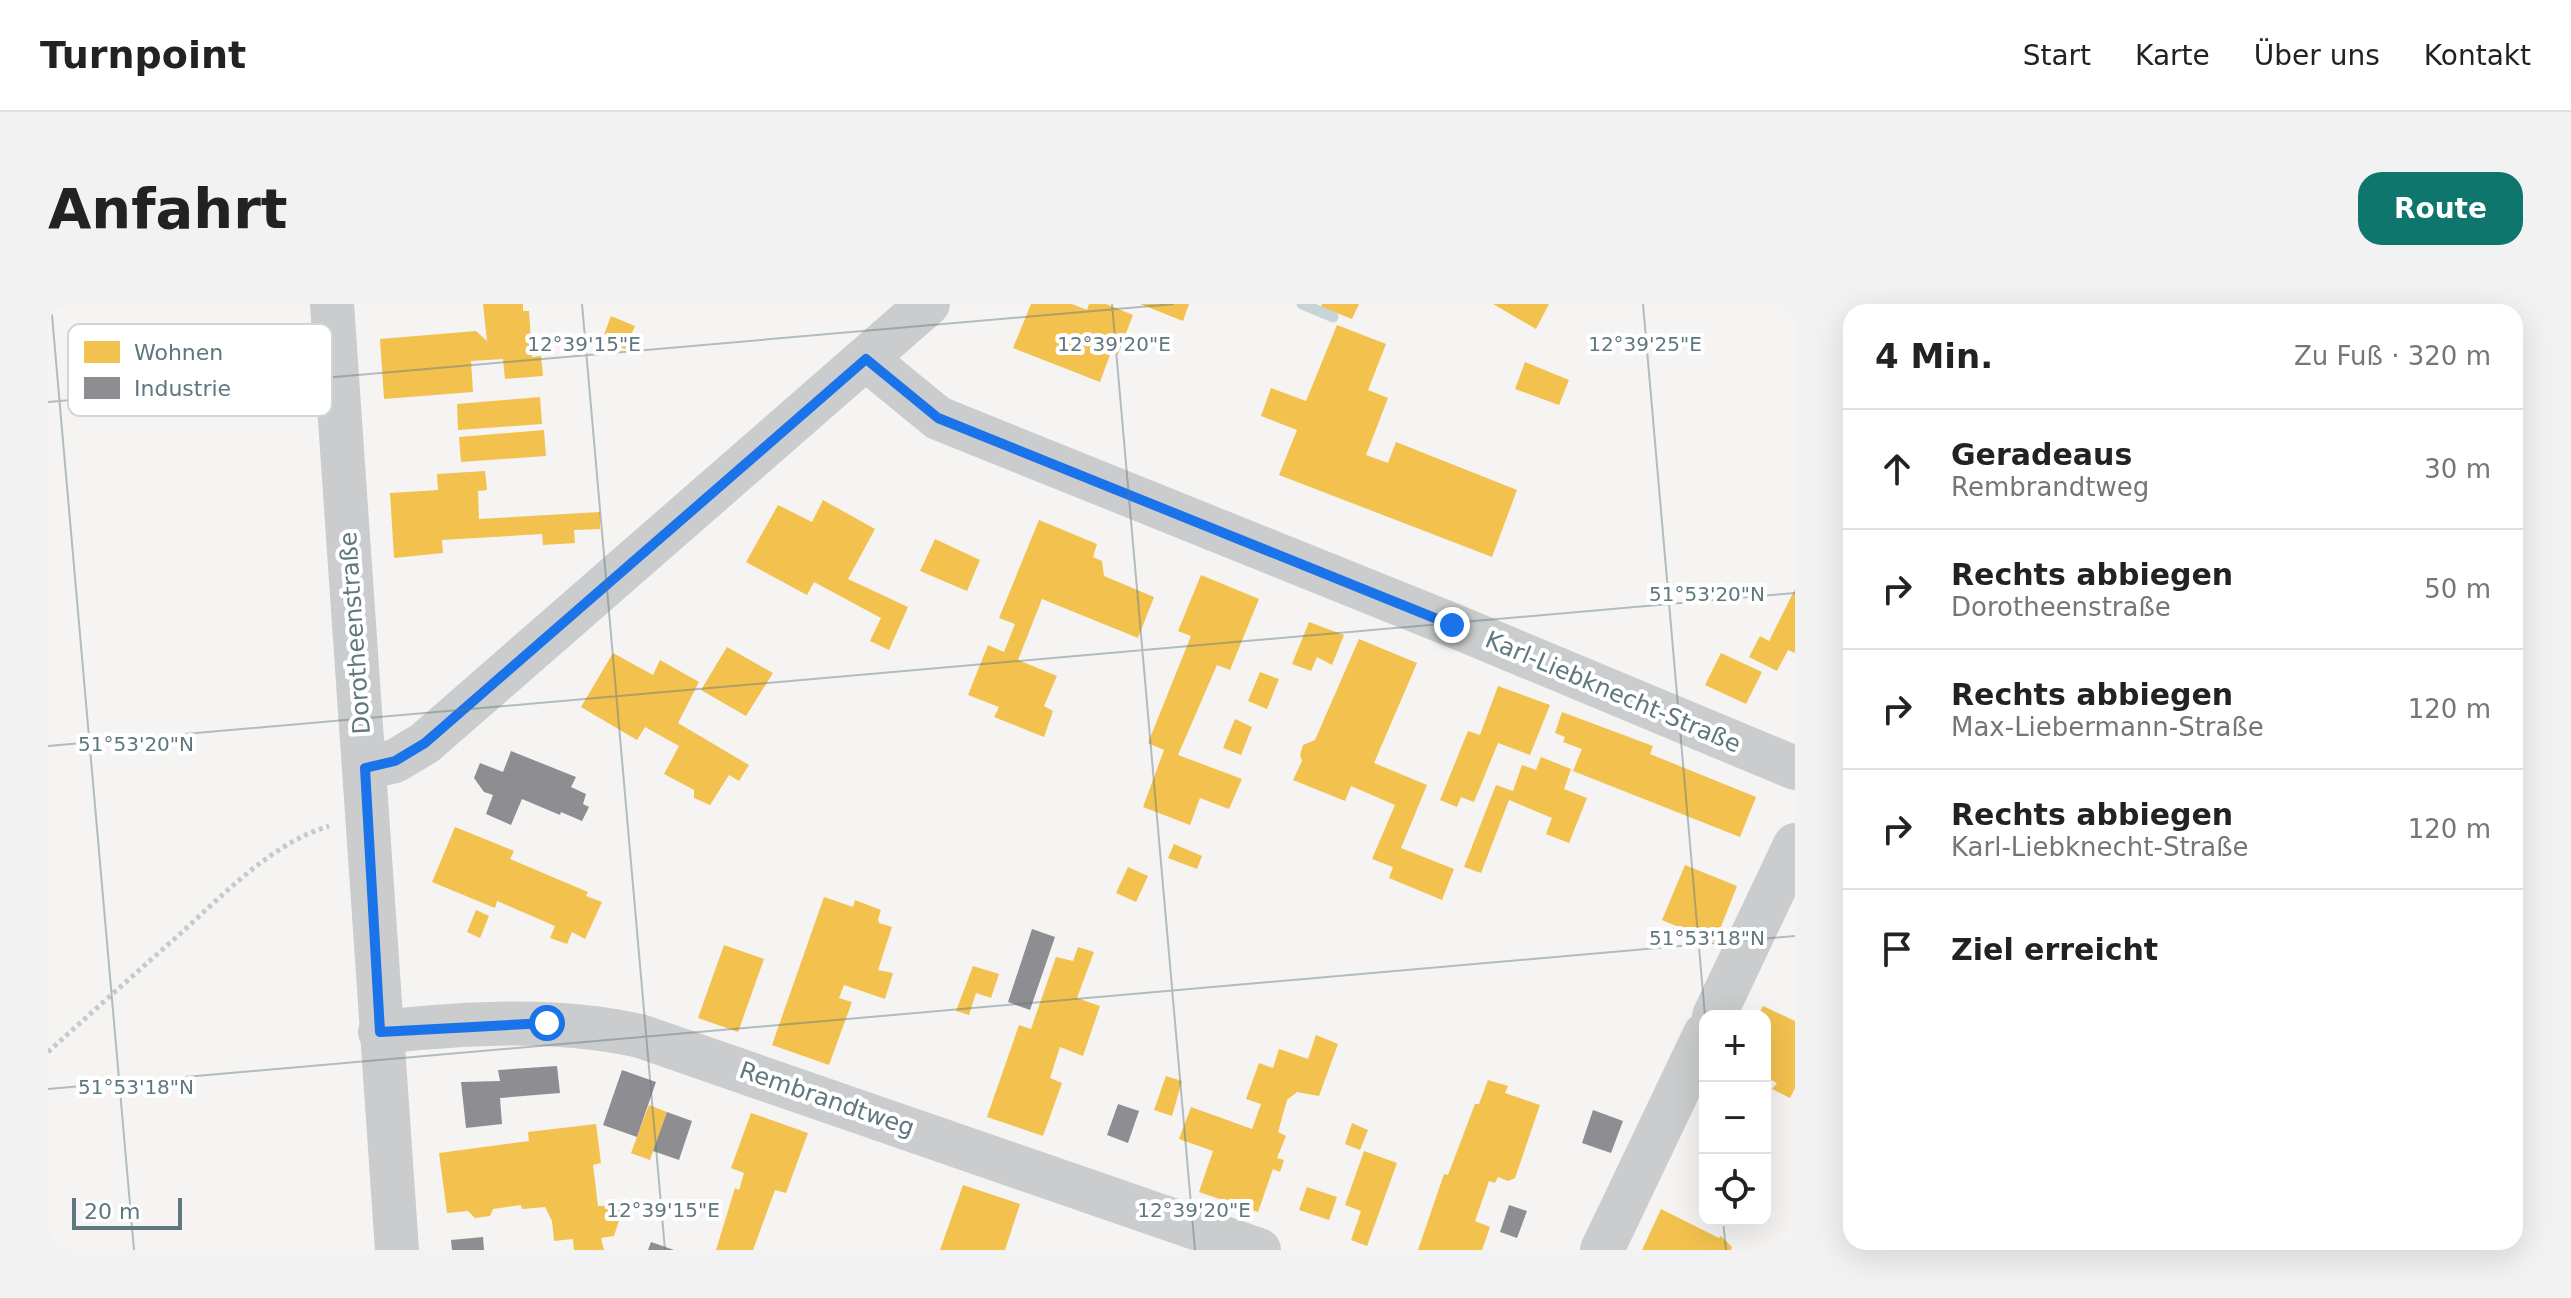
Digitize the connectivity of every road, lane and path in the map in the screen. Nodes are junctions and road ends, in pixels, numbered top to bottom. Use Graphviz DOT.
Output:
graph roads {
  1 [pos="332,304"];
  2 [pos="928,304"];
  3 [pos="866,359"];
  4 [pos="365,768"];
  5 [pos="1795,768"];
  6 [pos="368,818"];
  7 [pos="1795,845"];
  8 [pos="1717,1010"];
  9 [pos="380,1032"];
  10 [pos="1699,1047"];
  11 [pos="48,1052"];
  12 [pos="397,1250"];
  13 [pos="1259,1250"];
  14 [pos="1602,1250"];
  1 -- 4 [label="street, Dorotheenstraße"];
  2 -- 3 [label="street"];
  3 -- 4 [label="street"];
  3 -- 5 [label="street, Karl-Liebknecht-Straße"];
  4 -- 6 [label="street, Dorotheenstraße"];
  6 -- 9 [label="street, Dorotheenstraße"];
  6 -- 11 [label="path"];
  7 -- 8 [label="street"];
  9 -- 12 [label="street, Dorotheenstraße"];
  9 -- 13 [label="street, Rembrandtweg"];
  10 -- 14 [label="street"];
}
